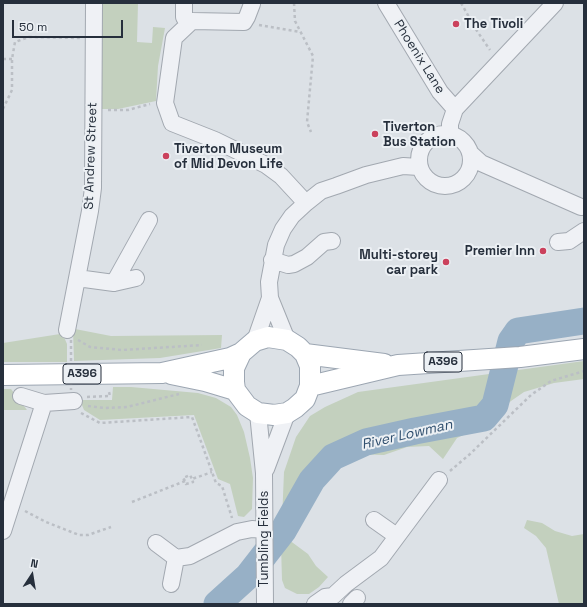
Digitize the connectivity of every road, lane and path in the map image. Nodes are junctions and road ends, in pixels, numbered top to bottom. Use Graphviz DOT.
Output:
graph roads {
  1 [pos="94,3"];
  2 [pos="184,3"];
  3 [pos="294,3"];
  4 [pos="461,3"];
  5 [pos="555,3"];
  6 [pos="252,4"];
  7 [pos="389,8"];
  8 [pos="260,19"];
  9 [pos="188,24"];
  10 [pos="300,32"];
  11 [pos="93,38"];
  12 [pos="3,58"];
  13 [pos="12,59"];
  14 [pos="499,63"];
  15 [pos="165,103"];
  16 [pos="3,109"];
  17 [pos="455,109"];
  18 [pos="107,110"];
  19 [pos="311,132"];
  20 [pos="450,135"];
  21 [pos="470,153"];
  22 [pos="419,167"];
  23 [pos="463,178"];
  24 [pos="518,181"];
  25 [pos="306,202"];
  26 [pos="582,206"];
  27 [pos="149,220"];
  28 [pos="584,227"];
  29 [pos="584,231"];
  30 [pos="332,241"];
  31 [pos="558,242"];
  32 [pos="272,260"];
  33 [pos="77,278"];
  34 [pos="136,278"];
  35 [pos="114,283"];
  36 [pos="270,298"];
  37 [pos="69,335"];
  38 [pos="286,340"];
  39 [pos="205,345"];
  40 [pos="248,347"];
  41 [pos="584,349"];
  42 [pos="305,354"];
  43 [pos="398,365"];
  44 [pos="584,371"];
  45 [pos="162,373"];
  46 [pos="3,375"];
  47 [pos="310,386"];
  48 [pos="235,390"];
  49 [pos="102,392"];
  50 [pos="186,393"];
  51 [pos="21,396"];
  52 [pos="77,400"];
  53 [pos="44,403"];
  54 [pos="287,412"];
  55 [pos="258,413"];
  56 [pos="212,472"];
  57 [pos="264,473"];
  58 [pos="439,480"];
  59 [pos="132,502"];
  60 [pos="11,506"];
  61 [pos="407,512"];
  62 [pos="374,520"];
  63 [pos="111,527"];
  64 [pos="3,531"];
  65 [pos="237,532"];
  66 [pos="391,532"];
  67 [pos="264,537"];
  68 [pos="156,543"];
  69 [pos="176,558"];
  70 [pos="171,584"];
  71 [pos="320,601"];
  72 [pos="264,604"];
  1 -- 11 [label="street, St Andrew Street"];
  2 -- 9 [label="street"];
  3 -- 10 [label="path"];
  4 -- 14 [label="path"];
  5 -- 14 [label="street"];
  6 -- 9 [label="street"];
  7 -- 17 [label="street, Phoenix Lane"];
  8 -- 10 [label="path"];
  9 -- 15 [label="street"];
  10 -- 19 [label="path"];
  11 -- 13 [label="path"];
  11 -- 33 [label="street, St Andrew Street"];
  12 -- 13 [label="path"];
  13 -- 16 [label="path"];
  14 -- 17 [label="street"];
  15 -- 18 [label="path"];
  15 -- 25 [label="street"];
  17 -- 20 [label="street"];
  20 -- 21 [label="street"];
  20 -- 22 [label="street"];
  21 -- 23 [label="street"];
  21 -- 24 [label="street"];
  22 -- 23 [label="street"];
  22 -- 25 [label="street"];
  23 -- 24 [label="street"];
  24 -- 26 [label="street"];
  25 -- 32 [label="street"];
  26 -- 28 [label="street"];
  27 -- 35 [label="street"];
  29 -- 31 [label="street"];
  30 -- 32 [label="street"];
  32 -- 36 [label="street"];
  33 -- 35 [label="street"];
  33 -- 37 [label="street, St Andrew Street"];
  34 -- 35 [label="street"];
  36 -- 38 [label="street"];
  36 -- 40 [label="street"];
  37 -- 39 [label="path"];
  37 -- 52 [label="path, bridge"];
  38 -- 40 [label="main road, A396"];
  38 -- 42 [label="main road, A396"];
  40 -- 45 [label="main road, A396"];
  40 -- 48 [label="main road"];
  41 -- 43 [label="main road, A396"];
  42 -- 43 [label="main road, A396"];
  42 -- 47 [label="main road"];
  43 -- 47 [label="main road, A396"];
  44 -- 58 [label="path"];
  45 -- 46 [label="main road, A396"];
  45 -- 48 [label="main road, A396"];
  47 -- 54 [label="main road"];
  48 -- 55 [label="main road"];
  49 -- 52 [label="path"];
  50 -- 52 [label="path"];
  51 -- 53 [label="street"];
  52 -- 53 [label="street"];
  52 -- 56 [label="path"];
  53 -- 60 [label="street"];
  54 -- 55 [label="main road"];
  54 -- 57 [label="street, Tumbling Fields"];
  55 -- 57 [label="street, Tumbling Fields"];
  56 -- 59 [label="path"];
  56 -- 65 [label="path"];
  57 -- 67 [label="street, Tumbling Fields"];
  58 -- 71 [label="street"];
  60 -- 63 [label="path"];
  60 -- 64 [label="street"];
  61 -- 66 [label="street"];
  62 -- 66 [label="street"];
  65 -- 67 [label="street"];
  65 -- 69 [label="street"];
  66 -- 71 [label="street"];
  67 -- 72 [label="street, Tumbling Fields"];
  68 -- 69 [label="street"];
  69 -- 70 [label="street"];
}
